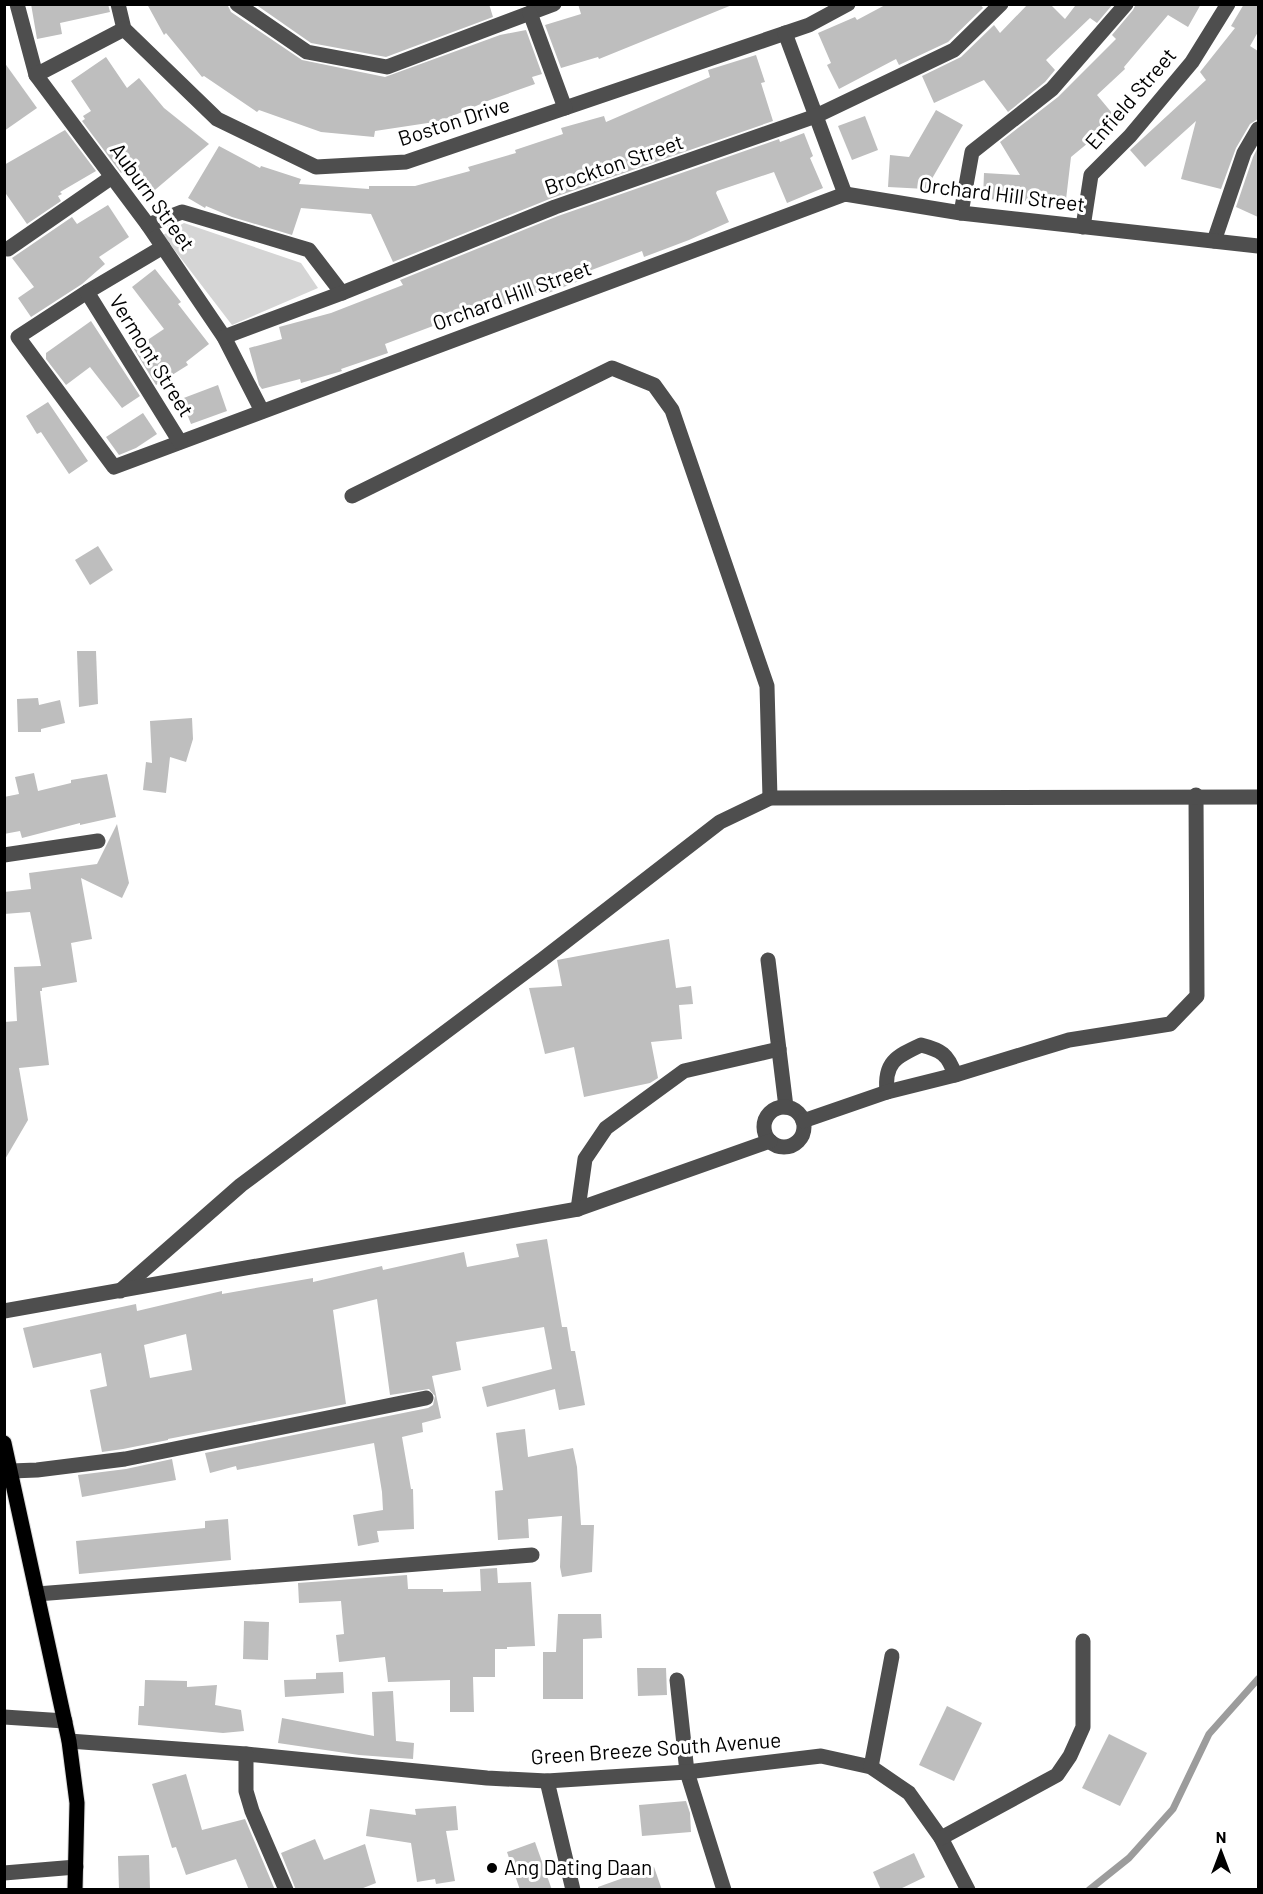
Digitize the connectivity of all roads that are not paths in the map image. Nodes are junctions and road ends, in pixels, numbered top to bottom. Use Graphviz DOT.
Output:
graph roads {
  1 [pos="17,4"];
  2 [pos="118,4"];
  3 [pos="237,4"];
  4 [pos="554,4"];
  5 [pos="848,4"];
  6 [pos="1001,4"];
  7 [pos="1126,4"];
  8 [pos="1228,4"];
  9 [pos="530,13"];
  10 [pos="124,29"];
  11 [pos="785,33"];
  12 [pos="36,75"];
  13 [pos="565,108"];
  14 [pos="816,116"];
  15 [pos="1258,129"];
  16 [pos="112,177"];
  17 [pos="845,194"];
  18 [pos="961,213"];
  19 [pos="148,225"];
  20 [pos="1083,226"];
  21 [pos="1214,241"];
  22 [pos="1258,246"];
  23 [pos="163,247"];
  24 [pos="8,249"];
  25 [pos="87,291"];
  26 [pos="342,293"];
  27 [pos="224,337"];
  28 [pos="262,411"];
  29 [pos="180,442"];
  30 [pos="352,496"];
  31 [pos="1196,795"];
  32 [pos="1258,797"];
  33 [pos="770,798"];
  34 [pos="98,841"];
  35 [pos="4,855"];
  36 [pos="768,960"];
  37 [pos="778,1049"];
  38 [pos="955,1075"];
  39 [pos="888,1092"];
  40 [pos="786,1107"];
  41 [pos="803,1121"];
  42 [pos="770,1141"];
  43 [pos="578,1209"];
  44 [pos="120,1291"];
  45 [pos="4,1311"];
  46 [pos="426,1398"];
  47 [pos="4,1443"];
  48 [pos="11,1471"];
  49 [pos="532,1555"];
  50 [pos="37,1594"];
  51 [pos="1083,1641"];
  52 [pos="892,1656"];
  53 [pos="676,1680"];
  54 [pos="4,1717"];
  55 [pos="65,1721"];
  56 [pos="69,1741"];
  57 [pos="246,1755"];
  58 [pos="871,1767"];
  59 [pos="687,1772"];
  60 [pos="547,1781"];
  61 [pos="941,1838"];
  62 [pos="76,1867"];
  63 [pos="4,1873"];
  64 [pos="75,1890"];
  65 [pos="286,1890"];
  66 [pos="573,1890"];
  67 [pos="724,1890"];
  68 [pos="968,1890"];
  1 -- 12 [label="street, Auburn Street"];
  2 -- 10 [label="street"];
  3 -- 9 [label="street"];
  4 -- 9 [label="street"];
  5 -- 11 [label="street, Boston Drive"];
  6 -- 14 [label="street, Brockton Street"];
  7 -- 18 [label="street"];
  8 -- 20 [label="street, Enfield Street"];
  9 -- 13 [label="street"];
  10 -- 12 [label="street"];
  10 -- 13 [label="street, Boston Drive"];
  11 -- 13 [label="street, Boston Drive"];
  11 -- 14 [label="street"];
  12 -- 16 [label="street, Auburn Street"];
  14 -- 17 [label="street"];
  14 -- 26 [label="street, Brockton Street"];
  15 -- 21 [label="street"];
  16 -- 19 [label="street, Auburn Street"];
  16 -- 24 [label="street"];
  17 -- 18 [label="street, Orchard Hill Street"];
  17 -- 28 [label="street, Orchard Hill Street"];
  18 -- 20 [label="street, Orchard Hill Street"];
  19 -- 23 [label="street, Auburn Street"];
  19 -- 26 [label="street"];
  20 -- 21 [label="street, Orchard Hill Street"];
  21 -- 22 [label="street, Orchard Hill Street"];
  23 -- 25 [label="street, Orchard Hill Street"];
  23 -- 27 [label="street, Auburn Street"];
  25 -- 29 [label="street, Vermont Street"];
  25 -- 29 [label="street, Orchard Hill Street"];
  26 -- 27 [label="street, Brockton Street"];
  27 -- 28 [label="street, Auburn Street"];
  28 -- 29 [label="street, Orchard Hill Street"];
  30 -- 33 [label="street"];
  31 -- 32 [label="street"];
  31 -- 33 [label="street"];
  31 -- 38 [label="street"];
  33 -- 44 [label="street"];
  34 -- 35 [label="street"];
  36 -- 37 [label="street"];
  37 -- 40 [label="street"];
  37 -- 43 [label="street"];
  38 -- 39 [label="street"];
  38 -- 39 [label="street"];
  39 -- 41 [label="street"];
  40 -- 41 [label="street"];
  40 -- 42 [label="street"];
  41 -- 42 [label="street"];
  42 -- 43 [label="street"];
  43 -- 44 [label="street"];
  44 -- 45 [label="street"];
  46 -- 48 [label="street"];
  47 -- 48 [label="main road"];
  48 -- 50 [label="main road"];
  49 -- 50 [label="street"];
  50 -- 55 [label="main road"];
  51 -- 61 [label="street"];
  52 -- 58 [label="street"];
  53 -- 59 [label="street"];
  54 -- 55 [label="street"];
  55 -- 56 [label="main road"];
  56 -- 57 [label="street, Green Breeze South Avenue"];
  56 -- 62 [label="main road"];
  57 -- 60 [label="street, Green Breeze South Avenue"];
  57 -- 65 [label="street"];
  58 -- 59 [label="street, Green Breeze South Avenue"];
  58 -- 61 [label="street, Green Breeze South Avenue"];
  59 -- 60 [label="street, Green Breeze South Avenue"];
  59 -- 67 [label="street"];
  60 -- 66 [label="street"];
  61 -- 68 [label="street, Green Breeze South Avenue"];
  62 -- 63 [label="street"];
  62 -- 64 [label="main road"];
}
